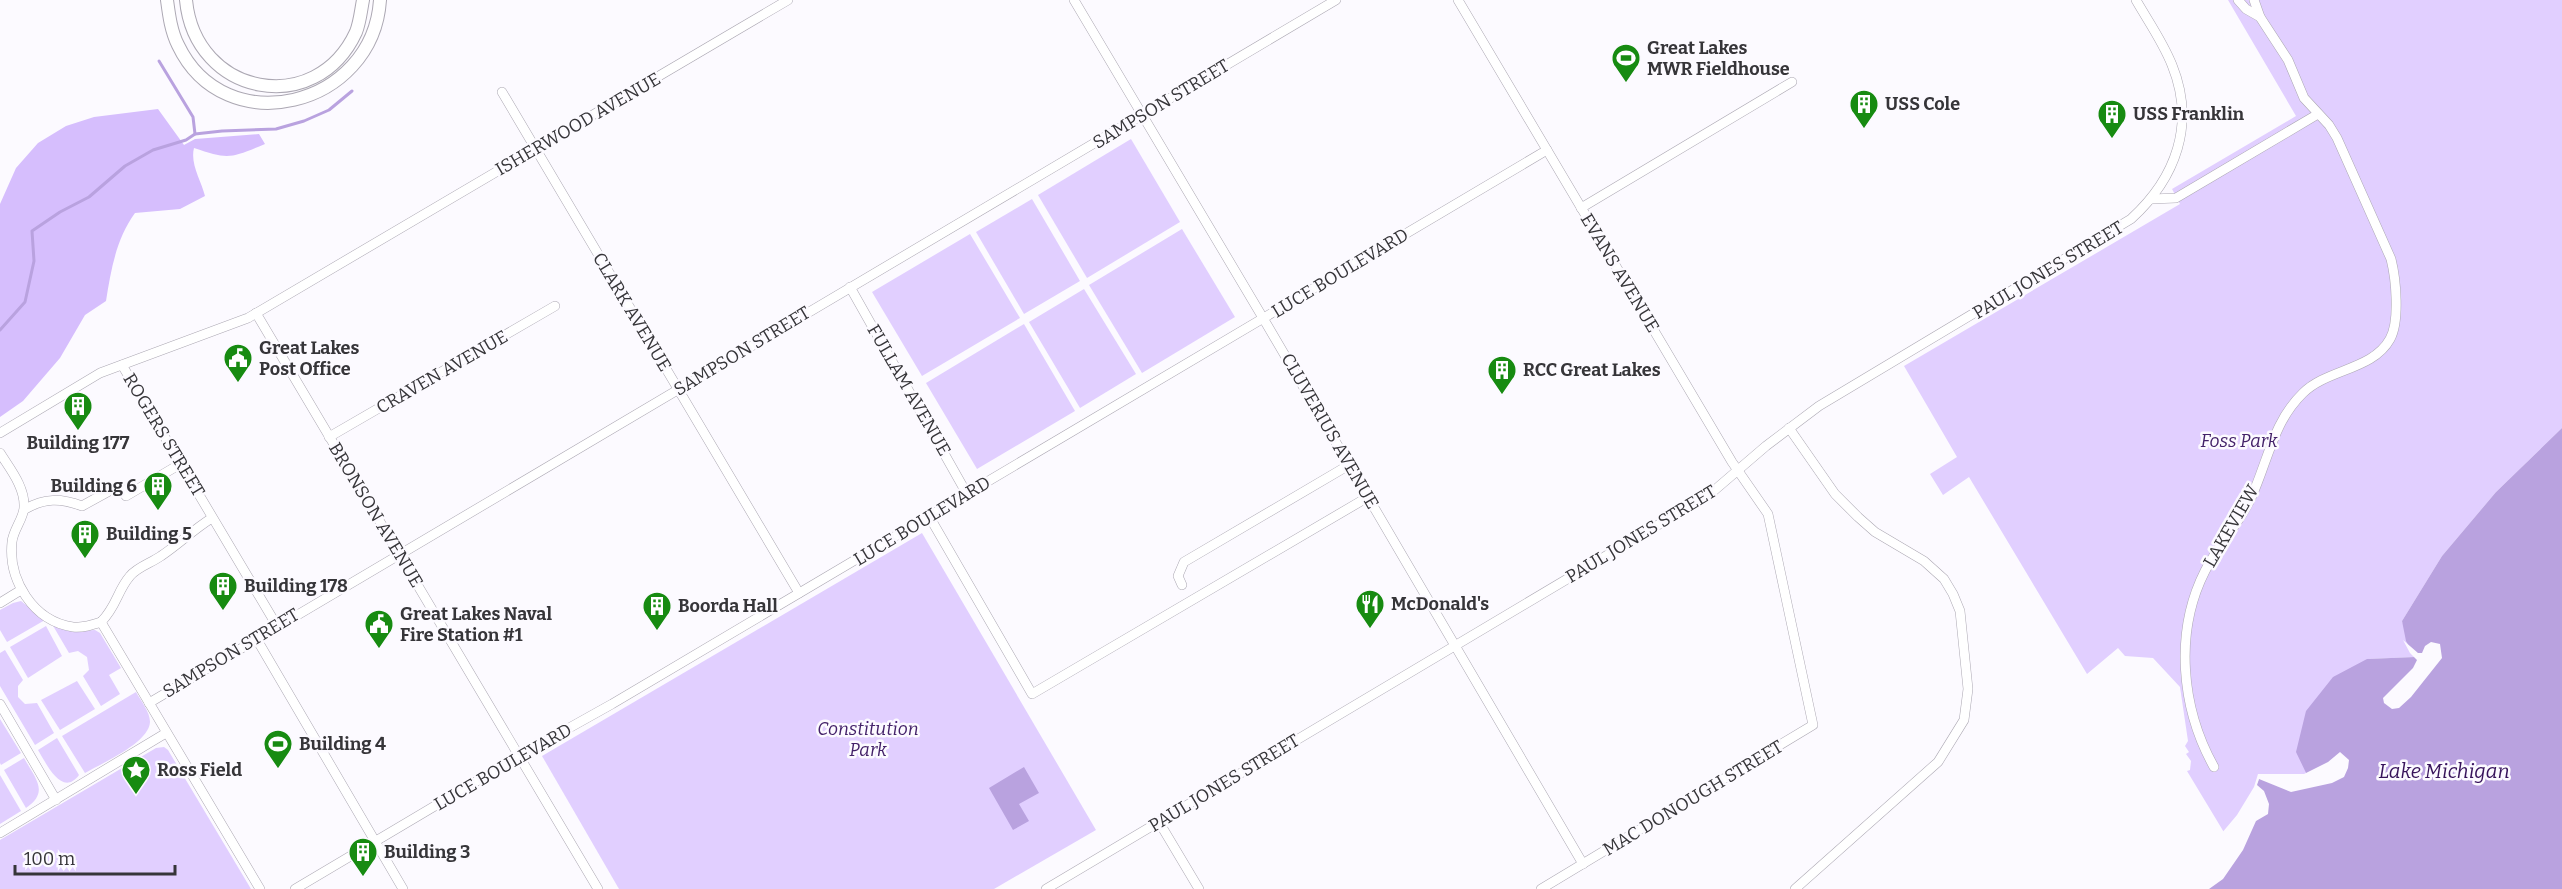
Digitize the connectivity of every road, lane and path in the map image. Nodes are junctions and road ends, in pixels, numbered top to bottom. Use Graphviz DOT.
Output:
graph roads {
  1 [pos="167,0"];
  2 [pos="186,0"];
  3 [pos="363,0"];
  4 [pos="380,0"];
  5 [pos="788,0"];
  6 [pos="1074,0"];
  7 [pos="1336,0"];
  8 [pos="1458,0"];
  9 [pos="2136,0"];
  10 [pos="2238,0"];
  11 [pos="2254,0"];
  12 [pos="2260,17"];
  13 [pos="1792,82"];
  14 [pos="502,92"];
  15 [pos="2318,114"];
  16 [pos="1141,116"];
  17 [pos="536,149"];
  18 [pos="1547,150"];
  19 [pos="2152,199"];
  20 [pos="1581,208"];
  21 [pos="850,287"];
  22 [pos="555,306"];
  23 [pos="256,313"];
  24 [pos="1263,318"];
  25 [pos="122,365"];
  26 [pos="678,389"];
  27 [pos="1789,428"];
  28 [pos="0,433"];
  29 [pos="329,437"];
  30 [pos="0,453"];
  31 [pos="182,463"];
  32 [pos="1349,465"];
  33 [pos="1738,471"];
  34 [pos="968,494"];
  35 [pos="1368,497"];
  36 [pos="25,509"];
  37 [pos="929,516"];
  38 [pos="212,518"];
  39 [pos="399,554"];
  40 [pos="1182,585"];
  41 [pos="21,590"];
  42 [pos="799,593"];
  43 [pos="0,603"];
  44 [pos="101,622"];
  45 [pos="277,626"];
  46 [pos="256,638"];
  47 [pos="1455,646"];
  48 [pos="1806,689"];
  49 [pos="149,703"];
  50 [pos="0,704"];
  51 [pos="166,733"];
  52 [pos="519,756"];
  53 [pos="2214,767"];
  54 [pos="56,800"];
  55 [pos="1159,822"];
  56 [pos="0,833"];
  57 [pos="374,841"];
  58 [pos="1583,864"];
  59 [pos="260,889"];
  60 [pos="295,889"];
  61 [pos="403,889"];
  62 [pos="598,889"];
  63 [pos="1046,889"];
  64 [pos="1199,889"];
  65 [pos="1541,889"];
  66 [pos="1795,889"];
  1 -- 4 [label="street"];
  2 -- 3 [label="street"];
  5 -- 17 [label="street, ISHERWOOD AVENUE"];
  6 -- 16 [label="street, CLUVERIUS AVENUE"];
  7 -- 16 [label="street, SAMPSON STREET"];
  8 -- 18 [label="street, EVANS AVENUE"];
  9 -- 19 [label="street, PAUL JONES STREET"];
  10 -- 12 [label="street, LAKEVIEW"];
  11 -- 12 [label="street, LAKEVIEW"];
  12 -- 15 [label="street, LAKEVIEW"];
  13 -- 20 [label="street"];
  14 -- 17 [label="street, CLARK AVENUE"];
  15 -- 19 [label="street"];
  15 -- 53 [label="street, LAKEVIEW"];
  16 -- 21 [label="street, SAMPSON STREET"];
  16 -- 24 [label="street, CLUVERIUS AVENUE"];
  17 -- 23 [label="street, ISHERWOOD AVENUE"];
  17 -- 26 [label="street, CLARK AVENUE"];
  18 -- 20 [label="street, EVANS AVENUE"];
  18 -- 24 [label="street, LUCE BOULEVARD"];
  19 -- 27 [label="street, PAUL JONES STREET"];
  20 -- 33 [label="street, EVANS AVENUE"];
  21 -- 26 [label="street, SAMPSON STREET"];
  21 -- 34 [label="street, FULLAM AVENUE"];
  22 -- 29 [label="street, CRAVEN AVENUE"];
  23 -- 25 [label="street"];
  23 -- 29 [label="street, BRONSON AVENUE"];
  24 -- 32 [label="street, CLUVERIUS AVENUE"];
  24 -- 34 [label="street, LUCE BOULEVARD"];
  25 -- 28 [label="street, ROGERS STREET"];
  25 -- 31 [label="street, ROGERS STREET"];
  26 -- 39 [label="street, SAMPSON STREET"];
  26 -- 42 [label="street, CLARK AVENUE"];
  27 -- 33 [label="street, PAUL JONES STREET"];
  27 -- 66 [label="street"];
  29 -- 39 [label="street, BRONSON AVENUE"];
  30 -- 36 [label="street"];
  31 -- 36 [label="street"];
  31 -- 38 [label="street, ROGERS STREET"];
  32 -- 35 [label="street, CLUVERIUS AVENUE"];
  32 -- 40 [label="street"];
  33 -- 47 [label="street, PAUL JONES STREET"];
  33 -- 48 [label="street, EVANS AVENUE"];
  34 -- 37 [label="street, LUCE BOULEVARD"];
  35 -- 37 [label="street"];
  35 -- 47 [label="street, CLUVERIUS AVENUE"];
  36 -- 41 [label="street"];
  37 -- 42 [label="street, LUCE BOULEVARD"];
  38 -- 44 [label="street"];
  38 -- 45 [label="street, ROGERS STREET"];
  39 -- 45 [label="street, SAMPSON STREET"];
  39 -- 52 [label="street, BRONSON AVENUE"];
  41 -- 43 [label="street"];
  41 -- 44 [label="street"];
  42 -- 52 [label="street, LUCE BOULEVARD"];
  44 -- 49 [label="street"];
  45 -- 46 [label="street, SAMPSON STREET"];
  46 -- 49 [label="street, SAMPSON STREET"];
  46 -- 57 [label="street"];
  47 -- 55 [label="street, PAUL JONES STREET"];
  47 -- 58 [label="street, CLUVERIUS AVENUE"];
  48 -- 58 [label="street, MAC DONOUGH STREET"];
  49 -- 51 [label="street"];
  50 -- 54 [label="street"];
  51 -- 54 [label="street"];
  51 -- 59 [label="street"];
  52 -- 57 [label="street, LUCE BOULEVARD"];
  52 -- 62 [label="street, BRONSON AVENUE"];
  54 -- 56 [label="street"];
  55 -- 63 [label="street, PAUL JONES STREET"];
  55 -- 64 [label="street"];
  57 -- 60 [label="street, LUCE BOULEVARD"];
  57 -- 61 [label="street"];
  58 -- 65 [label="street, MAC DONOUGH STREET"];
}
